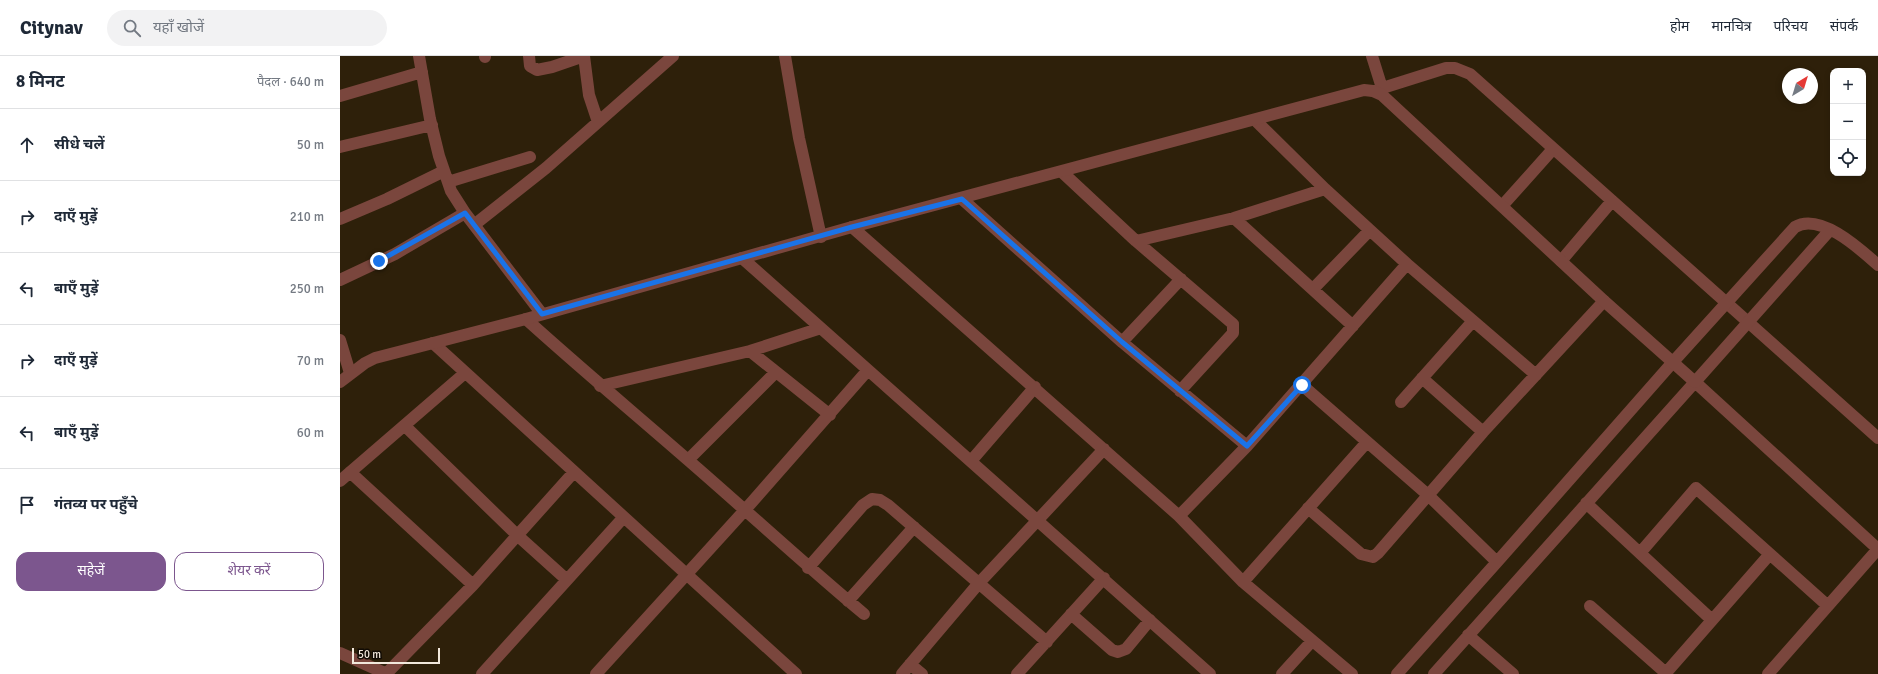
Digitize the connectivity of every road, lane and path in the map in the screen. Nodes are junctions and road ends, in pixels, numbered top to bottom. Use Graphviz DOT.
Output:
graph roads {
  1 [pos="420,56"];
  2 [pos="529,56"];
  3 [pos="584,56"];
  4 [pos="673,56"];
  5 [pos="785,56"];
  6 [pos="1372,56"];
  7 [pos="422,72"];
  8 [pos="1378,89"];
  9 [pos="340,96"];
  10 [pos="1255,120"];
  11 [pos="598,122"];
  12 [pos="432,125"];
  13 [pos="340,147"];
  14 [pos="1553,149"];
  15 [pos="530,157"];
  16 [pos="1062,172"];
  17 [pos="446,177"];
  18 [pos="1325,189"];
  19 [pos="962,199"];
  20 [pos="1612,201"];
  21 [pos="1502,206"];
  22 [pos="465,213"];
  23 [pos="1234,218"];
  24 [pos="340,219"];
  25 [pos="474,225"];
  26 [pos="852,227"];
  27 [pos="1370,230"];
  28 [pos="1830,230"];
  29 [pos="821,237"];
  30 [pos="1136,242"];
  31 [pos="742,258"];
  32 [pos="1561,261"];
  33 [pos="1407,264"];
  34 [pos="1878,265"];
  35 [pos="1181,279"];
  36 [pos="340,280"];
  37 [pos="1313,289"];
  38 [pos="1604,301"];
  39 [pos="1727,304"];
  40 [pos="542,314"];
  41 [pos="526,319"];
  42 [pos="1473,321"];
  43 [pos="1747,322"];
  44 [pos="1353,326"];
  45 [pos="821,328"];
  46 [pos="340,340"];
  47 [pos="1122,342"];
  48 [pos="433,343"];
  49 [pos="750,351"];
  50 [pos="1673,362"];
  51 [pos="868,370"];
  52 [pos="776,372"];
  53 [pos="350,373"];
  54 [pos="465,373"];
  55 [pos="1536,375"];
  56 [pos="1422,378"];
  57 [pos="340,382"];
  58 [pos="1695,382"];
  59 [pos="1302,385"];
  60 [pos="600,386"];
  61 [pos="1035,387"];
  62 [pos="1180,391"];
  63 [pos="1401,402"];
  64 [pos="830,415"];
  65 [pos="405,426"];
  66 [pos="1483,432"];
  67 [pos="1878,438"];
  68 [pos="1367,442"];
  69 [pos="1247,446"];
  70 [pos="1104,449"];
  71 [pos="688,460"];
  72 [pos="971,461"];
  73 [pos="350,472"];
  74 [pos="574,472"];
  75 [pos="340,481"];
  76 [pos="1428,495"];
  77 [pos="1586,503"];
  78 [pos="1308,508"];
  79 [pos="745,510"];
  80 [pos="1180,516"];
  81 [pos="623,518"];
  82 [pos="1037,522"];
  83 [pos="914,527"];
  84 [pos="517,535"];
  85 [pos="1878,549"];
  86 [pos="1640,553"];
  87 [pos="1770,554"];
  88 [pos="1498,562"];
  89 [pos="808,568"];
  90 [pos="686,576"];
  91 [pos="1104,578"];
  92 [pos="567,580"];
  93 [pos="1243,582"];
  94 [pos="979,583"];
  95 [pos="473,585"];
  96 [pos="848,601"];
  97 [pos="1590,606"];
  98 [pos="1828,606"];
  99 [pos="864,614"];
  100 [pos="1071,614"];
  101 [pos="1150,620"];
  102 [pos="1712,620"];
  103 [pos="1468,635"];
  104 [pos="1312,641"];
  105 [pos="1047,642"];
  106 [pos="340,653"];
  107 [pos="910,664"];
  108 [pos="1204,672"];
  109 [pos="791,673"];
  110 [pos="387,674"];
  111 [pos="482,674"];
  112 [pos="596,674"];
  113 [pos="902,674"];
  114 [pos="922,674"];
  115 [pos="1017,674"];
  116 [pos="1282,674"];
  117 [pos="1352,674"];
  118 [pos="1396,674"];
  119 [pos="1434,674"];
  120 [pos="1513,674"];
  121 [pos="1666,674"];
  122 [pos="1768,674"];
  1 -- 7 [label="street"];
  2 -- 3 [label="street"];
  3 -- 11 [label="street"];
  4 -- 11 [label="street"];
  5 -- 29 [label="street"];
  6 -- 8 [label="street"];
  7 -- 9 [label="street"];
  7 -- 12 [label="street"];
  8 -- 10 [label="street"];
  8 -- 14 [label="street"];
  8 -- 21 [label="street"];
  10 -- 16 [label="street"];
  10 -- 18 [label="street"];
  11 -- 25 [label="street"];
  12 -- 13 [label="street"];
  12 -- 17 [label="street"];
  14 -- 20 [label="street"];
  14 -- 21 [label="street"];
  15 -- 17 [label="street"];
  16 -- 19 [label="street"];
  16 -- 30 [label="street"];
  17 -- 22 [label="street"];
  17 -- 24 [label="street"];
  18 -- 23 [label="street"];
  18 -- 27 [label="street"];
  19 -- 26 [label="street"];
  19 -- 47 [label="street"];
  20 -- 32 [label="street"];
  20 -- 39 [label="street"];
  21 -- 32 [label="street"];
  22 -- 25 [label="street"];
  22 -- 36 [label="street"];
  23 -- 30 [label="street"];
  23 -- 37 [label="street"];
  25 -- 40 [label="street"];
  26 -- 29 [label="street"];
  26 -- 61 [label="street"];
  27 -- 33 [label="street"];
  27 -- 37 [label="street"];
  28 -- 34 [label="street"];
  28 -- 39 [label="street"];
  28 -- 43 [label="street"];
  29 -- 31 [label="street"];
  30 -- 35 [label="street"];
  31 -- 40 [label="street"];
  31 -- 45 [label="street"];
  32 -- 38 [label="street"];
  33 -- 42 [label="street"];
  33 -- 44 [label="street"];
  35 -- 47 [label="street"];
  35 -- 62 [label="street"];
  37 -- 44 [label="street"];
  38 -- 50 [label="street"];
  38 -- 55 [label="street"];
  39 -- 43 [label="street"];
  39 -- 50 [label="street"];
  40 -- 41 [label="street"];
  41 -- 48 [label="street"];
  41 -- 60 [label="street"];
  42 -- 55 [label="street"];
  42 -- 56 [label="street"];
  43 -- 58 [label="street"];
  43 -- 67 [label="street"];
  44 -- 59 [label="street"];
  45 -- 49 [label="street"];
  45 -- 51 [label="street"];
  46 -- 53 [label="street"];
  47 -- 62 [label="street"];
  48 -- 53 [label="street"];
  48 -- 54 [label="street"];
  49 -- 52 [label="street"];
  49 -- 60 [label="street"];
  50 -- 58 [label="street"];
  50 -- 88 [label="street"];
  51 -- 64 [label="street"];
  51 -- 72 [label="street"];
  52 -- 64 [label="street"];
  52 -- 71 [label="street"];
  53 -- 57 [label="street"];
  54 -- 65 [label="street"];
  54 -- 74 [label="street"];
  55 -- 66 [label="street"];
  56 -- 63 [label="street"];
  56 -- 66 [label="street"];
  58 -- 77 [label="street"];
  58 -- 85 [label="street"];
  59 -- 68 [label="street"];
  59 -- 69 [label="street"];
  60 -- 71 [label="street"];
  61 -- 70 [label="street"];
  61 -- 72 [label="street"];
  62 -- 69 [label="street"];
  64 -- 79 [label="street"];
  65 -- 73 [label="street"];
  65 -- 84 [label="street"];
  66 -- 76 [label="street"];
  68 -- 76 [label="street"];
  68 -- 78 [label="street"];
  69 -- 80 [label="street"];
  70 -- 80 [label="street"];
  70 -- 82 [label="street"];
  71 -- 79 [label="street"];
  72 -- 82 [label="street"];
  73 -- 75 [label="street"];
  73 -- 95 [label="street"];
  74 -- 81 [label="street"];
  74 -- 84 [label="street"];
  76 -- 78 [label="street"];
  76 -- 88 [label="street"];
  77 -- 86 [label="street"];
  77 -- 103 [label="street"];
  78 -- 93 [label="street"];
  79 -- 89 [label="street"];
  79 -- 90 [label="street"];
  80 -- 93 [label="street"];
  81 -- 90 [label="street"];
  81 -- 92 [label="street"];
  82 -- 91 [label="street"];
  82 -- 94 [label="street"];
  83 -- 89 [label="street"];
  83 -- 94 [label="street"];
  83 -- 96 [label="street"];
  84 -- 92 [label="street"];
  84 -- 95 [label="street"];
  85 -- 98 [label="street"];
  86 -- 87 [label="street"];
  86 -- 102 [label="street"];
  87 -- 98 [label="street"];
  87 -- 102 [label="street"];
  88 -- 118 [label="street"];
  89 -- 96 [label="street"];
  90 -- 109 [label="street"];
  90 -- 112 [label="street"];
  91 -- 100 [label="street"];
  91 -- 101 [label="street"];
  92 -- 111 [label="street"];
  93 -- 104 [label="street"];
  94 -- 105 [label="street"];
  94 -- 107 [label="street"];
  95 -- 110 [label="street"];
  96 -- 99 [label="street"];
  97 -- 121 [label="street"];
  98 -- 122 [label="street"];
  100 -- 101 [label="street"];
  100 -- 105 [label="street"];
  101 -- 108 [label="street"];
  102 -- 121 [label="street"];
  103 -- 119 [label="street"];
  103 -- 120 [label="street"];
  104 -- 116 [label="street"];
  104 -- 117 [label="street"];
  105 -- 115 [label="street"];
  106 -- 110 [label="street"];
  107 -- 113 [label="street"];
  107 -- 114 [label="street"];
}
